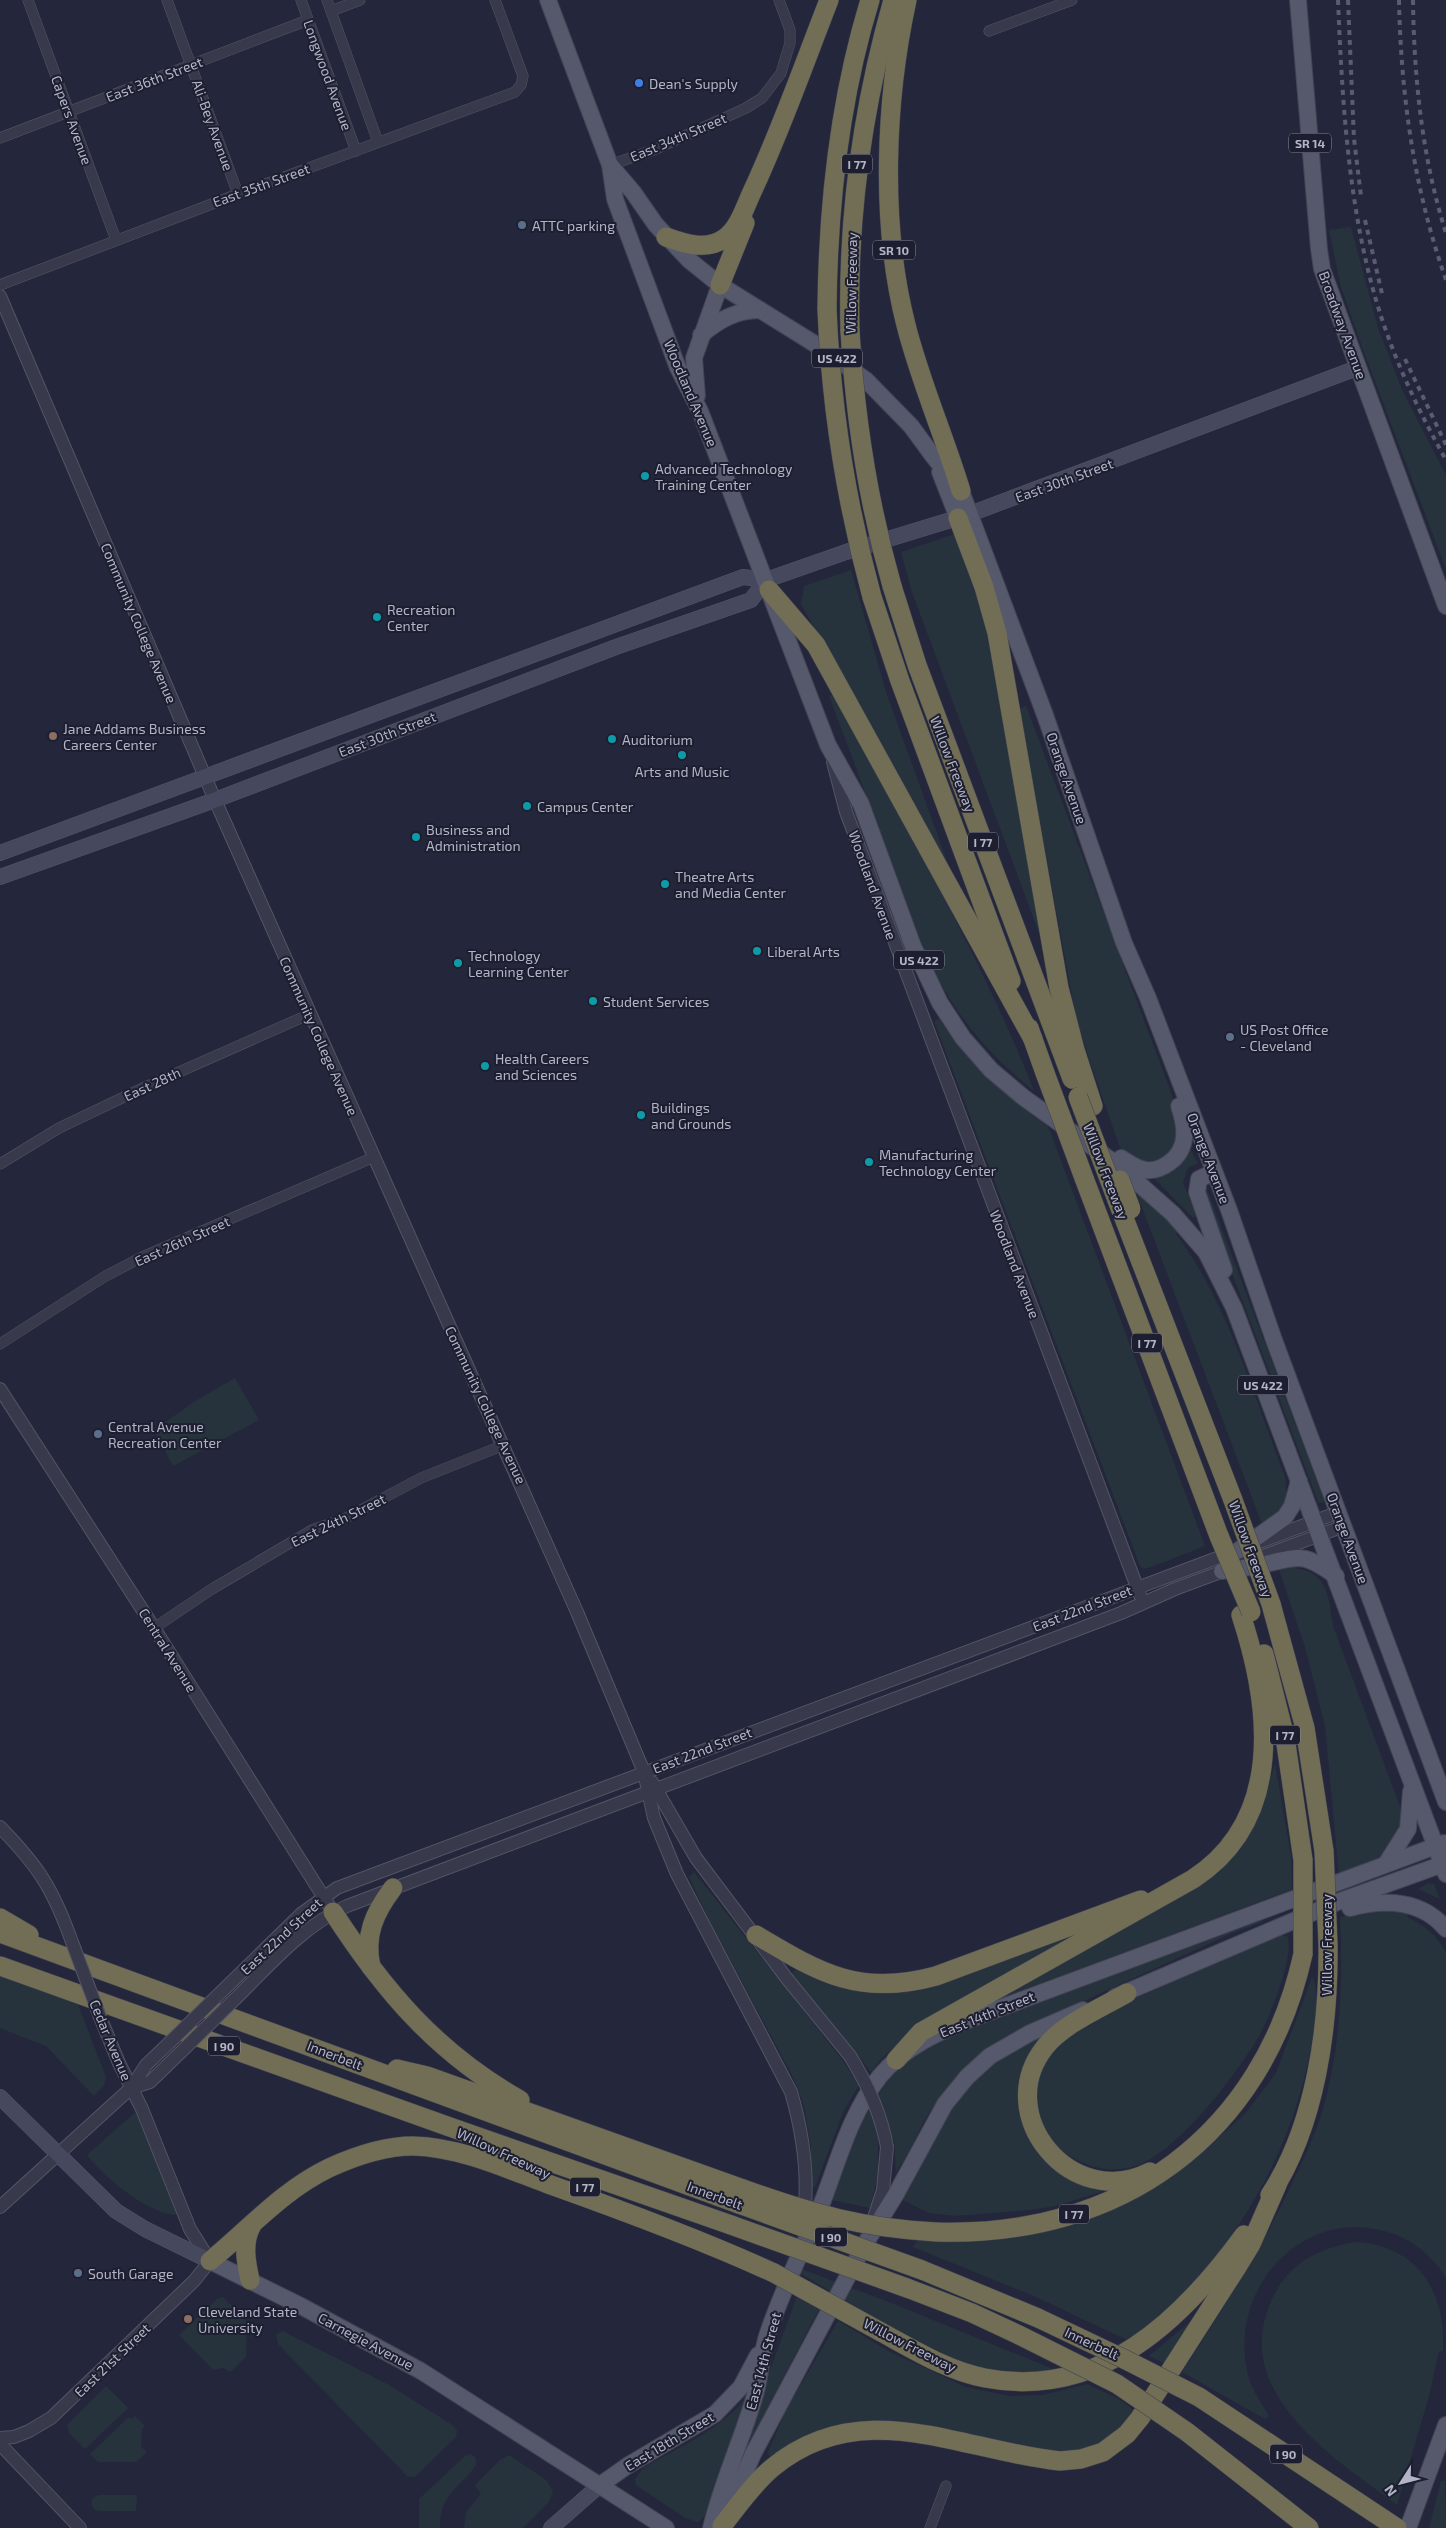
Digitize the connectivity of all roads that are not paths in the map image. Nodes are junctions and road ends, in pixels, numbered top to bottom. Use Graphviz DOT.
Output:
graph roads {
  1 [pos="28,0"];
  2 [pos="167,0"];
  3 [pos="301,0"];
  4 [pos="327,0"];
  5 [pos="360,0"];
  6 [pos="495,0"];
  7 [pos="548,0"];
  8 [pos="779,0"];
  9 [pos="829,0"];
  10 [pos="870,0"];
  11 [pos="893,0"];
  12 [pos="907,0"];
  13 [pos="1072,0"];
  14 [pos="1298,0"];
  15 [pos="331,12"];
  16 [pos="308,20"];
  17 [pos="989,31"];
  18 [pos="191,64"];
  19 [pos="70,111"];
  20 [pos="0,138"];
  21 [pos="378,142"];
  22 [pos="356,151"];
  23 [pos="610,165"];
  24 [pos="762,172"];
  25 [pos="238,194"];
  26 [pos="666,237"];
  27 [pos="116,240"];
  28 [pos="0,285"];
  29 [pos="720,285"];
  30 [pos="0,296"];
  31 [pos="760,310"];
  32 [pos="701,335"];
  33 [pos="1357,368"];
  34 [pos="700,411"];
  35 [pos="933,456"];
  36 [pos="961,490"];
  37 [pos="964,516"];
  38 [pos="768,585"];
  39 [pos="1446,606"];
  40 [pos="828,746"];
  41 [pos="205,777"];
  42 [pos="215,800"];
  43 [pos="0,853"];
  44 [pos="0,877"];
  45 [pos="1124,943"];
  46 [pos="310,1014"];
  47 [pos="1033,1039"];
  48 [pos="1086,1102"];
  49 [pos="1072,1130"];
  50 [pos="374,1156"];
  51 [pos="0,1164"];
  52 [pos="1214,1172"];
  53 [pos="1234,1308"];
  54 [pos="0,1344"];
  55 [pos="0,1389"];
  56 [pos="504,1445"];
  57 [pos="1299,1481"];
  58 [pos="1341,1519"];
  59 [pos="1317,1528"];
  60 [pos="1239,1550"];
  61 [pos="1222,1572"];
  62 [pos="1336,1576"];
  63 [pos="1137,1587"];
  64 [pos="1143,1603"];
  65 [pos="1246,1614"];
  66 [pos="154,1628"];
  67 [pos="644,1772"];
  68 [pos="1411,1781"];
  69 [pos="651,1790"];
  70 [pos="1446,1802"];
  71 [pos="0,1827"];
  72 [pos="1441,1844"];
  73 [pos="1386,1865"];
  74 [pos="1445,1867"];
  75 [pos="1193,1879"];
  76 [pos="393,1888"];
  77 [pos="322,1896"];
  78 [pos="333,1912"];
  79 [pos="0,1918"];
  80 [pos="1282,1926"];
  81 [pos="1446,1929"];
  82 [pos="0,1933"];
  83 [pos="756,1935"];
  84 [pos="67,1948"];
  85 [pos="0,1966"];
  86 [pos="372,1970"];
  87 [pos="1127,1993"];
  88 [pos="340,2056"];
  89 [pos="896,2060"];
  90 [pos="131,2088"];
  91 [pos="0,2097"];
  92 [pos="447,2126"];
  93 [pos="572,2126"];
  94 [pos="1194,2146"];
  95 [pos="57,2154"];
  96 [pos="1277,2185"];
  97 [pos="741,2196"];
  98 [pos="0,2207"];
  99 [pos="253,2224"];
  100 [pos="865,2244"];
  101 [pos="724,2247"];
  102 [pos="210,2261"];
  103 [pos="781,2274"];
  104 [pos="250,2280"];
  105 [pos="767,2338"];
  106 [pos="1446,2425"];
  107 [pos="0,2438"];
  108 [pos="0,2444"];
  109 [pos="600,2485"];
  110 [pos="946,2486"];
  111 [pos="718,2527"];
  112 [pos="80,2528"];
  113 [pos="551,2528"];
  114 [pos="666,2528"];
  115 [pos="930,2528"];
  116 [pos="1309,2528"];
  117 [pos="1396,2528"];
  118 [pos="1408,2528"];
  1 -- 19 [label="street, Capers Avenue"];
  2 -- 18 [label="street, Ali-Bey Avenue"];
  3 -- 16 [label="street, Longwood Avenue"];
  4 -- 15 [label="street, Longwood Avenue"];
  5 -- 15 [label="street"];
  6 -- 21 [label="street, East 35th Street"];
  7 -- 23 [label="main road, Woodland Avenue / US 422"];
  8 -- 23 [label="street, East 34th Street"];
  9 -- 24 [label="highway"];
  10 -- 47 [label="highway, Willow Freeway / I 77, bridge"];
  11 -- 48 [label="highway, Willow Freeway / I 77, bridge"];
  12 -- 36 [label="highway, SR 10"];
  13 -- 17 [label="street"];
  14 -- 33 [label="main road, Broadway Avenue / SR 14"];
  15 -- 21 [label="street, Longwood Avenue"];
  16 -- 18 [label="street, East 36th Street"];
  16 -- 22 [label="street, Longwood Avenue"];
  18 -- 19 [label="street, East 36th Street"];
  18 -- 25 [label="street, Ali-Bey Avenue"];
  19 -- 20 [label="street, East 36th Street"];
  19 -- 27 [label="street, Capers Avenue"];
  21 -- 22 [label="street, East 35th Street"];
  22 -- 25 [label="street, East 35th Street"];
  23 -- 26 [label="main road, Woodland Avenue / US 422"];
  23 -- 34 [label="main road, Woodland Avenue / US 422"];
  24 -- 26 [label="highway"];
  24 -- 29 [label="highway"];
  25 -- 27 [label="street, East 35th Street"];
  26 -- 29 [label="main road, Woodland Avenue / US 422"];
  27 -- 28 [label="street, East 35th Street"];
  29 -- 31 [label="main road, Woodland Avenue / US 422"];
  29 -- 32 [label="main road"];
  30 -- 41 [label="street, Community College Avenue"];
  31 -- 32 [label="main road"];
  31 -- 35 [label="main road, Woodland Avenue / US 422"];
  32 -- 34 [label="main road"];
  33 -- 37 [label="main road, East 30th Street"];
  33 -- 39 [label="main road, Broadway Avenue / SR 14"];
  34 -- 38 [label="main road, Woodland Avenue / US 422"];
  35 -- 36 [label="main road, Woodland Avenue / US 422"];
  35 -- 37 [label="main road"];
  36 -- 37 [label="main road, Woodland Avenue / US 422"];
  37 -- 38 [label="main road, East 30th Street"];
  37 -- 45 [label="main road, Orange Avenue / US 422"];
  37 -- 48 [label="highway"];
  38 -- 40 [label="main road, Woodland Avenue / US 422"];
  38 -- 41 [label="main road, East 30th Street"];
  38 -- 42 [label="main road, East 30th Street"];
  38 -- 47 [label="highway"];
  40 -- 49 [label="main road, Orange Avenue / US 422"];
  40 -- 63 [label="street, Woodland Avenue"];
  41 -- 42 [label="street, Community College Avenue"];
  41 -- 43 [label="main road, East 30th Street"];
  42 -- 44 [label="main road, East 30th Street"];
  42 -- 46 [label="street, Community College Avenue"];
  45 -- 49 [label="main road"];
  45 -- 52 [label="main road, Orange Avenue / US 422"];
  46 -- 50 [label="street, Community College Avenue"];
  46 -- 51 [label="street, East 28th"];
  47 -- 65 [label="highway, Willow Freeway / I 77, bridge"];
  48 -- 96 [label="highway, Willow Freeway / I 77, bridge"];
  49 -- 53 [label="main road, Orange Avenue / US 422"];
  50 -- 54 [label="street, East 26th Street"];
  50 -- 56 [label="street, Community College Avenue"];
  52 -- 53 [label="main road"];
  52 -- 58 [label="main road, Orange Avenue / US 422"];
  53 -- 57 [label="main road, Orange Avenue / US 422"];
  55 -- 66 [label="street, Central Avenue"];
  56 -- 66 [label="street, East 24th Street"];
  56 -- 67 [label="street, Community College Avenue"];
  57 -- 59 [label="main road, Orange Avenue / US 422"];
  57 -- 60 [label="main road"];
  58 -- 59 [label="street, East 22nd Street"];
  58 -- 70 [label="main road, Orange Avenue / US 422"];
  59 -- 60 [label="street, East 22nd Street"];
  59 -- 61 [label="street, East 22nd Street"];
  59 -- 62 [label="main road, Orange Avenue / US 422"];
  60 -- 63 [label="street, East 22nd Street"];
  61 -- 62 [label="main road"];
  61 -- 64 [label="street, East 22nd Street"];
  62 -- 68 [label="main road, Orange Avenue / US 422"];
  63 -- 64 [label="street, Woodland Avenue"];
  63 -- 67 [label="street, East 22nd Street"];
  64 -- 69 [label="street, East 22nd Street"];
  65 -- 75 [label="highway"];
  65 -- 94 [label="highway, Willow Freeway / I 77, bridge"];
  66 -- 77 [label="street, Central Avenue"];
  67 -- 69 [label="street, Community College Avenue"];
  67 -- 77 [label="street, East 22nd Street"];
  68 -- 72 [label="main road, Orange Avenue / US 422"];
  68 -- 73 [label="main road"];
  69 -- 76 [label="street, East 22nd Street"];
  69 -- 83 [label="street"];
  69 -- 103 [label="street, Community College Avenue"];
  71 -- 84 [label="street, Cedar Avenue"];
  72 -- 73 [label="main road, East 14th Street"];
  72 -- 74 [label="main road, Orange Avenue / US 422"];
  73 -- 89 [label="main road, East 14th Street"];
  74 -- 80 [label="main road, East 14th Street"];
  75 -- 83 [label="highway"];
  75 -- 89 [label="highway"];
  76 -- 78 [label="street, East 22nd Street"];
  76 -- 86 [label="highway"];
  77 -- 78 [label="street, Central Avenue"];
  77 -- 90 [label="street, East 22nd Street, bridge"];
  78 -- 86 [label="highway"];
  78 -- 90 [label="street, East 22nd Street, bridge"];
  79 -- 84 [label="highway"];
  80 -- 81 [label="main road"];
  80 -- 87 [label="main road, East 14th Street"];
  82 -- 84 [label="highway, Innerbelt / I 90"];
  83 -- 100 [label="street, bridge"];
  84 -- 88 [label="highway, Innerbelt / I 90"];
  84 -- 90 [label="street, Cedar Avenue, bridge"];
  85 -- 92 [label="highway, Innerbelt / I 90"];
  86 -- 93 [label="highway"];
  87 -- 94 [label="highway"];
  87 -- 100 [label="main road, East 14th Street"];
  88 -- 93 [label="highway, Willow Freeway / I 77"];
  88 -- 97 [label="highway, Innerbelt / I 90"];
  89 -- 103 [label="main road, East 14th Street"];
  90 -- 95 [label="street, East 22nd Street"];
  90 -- 102 [label="street, Cedar Avenue"];
  91 -- 95 [label="main road, Carnegie Avenue"];
  92 -- 101 [label="highway, Willow Freeway / I 77"];
  92 -- 116 [label="highway, Innerbelt / I 90, bridge"];
  93 -- 97 [label="highway, Willow Freeway / I 77"];
  94 -- 97 [label="highway, Willow Freeway / I 77, bridge"];
  95 -- 98 [label="street, East 22nd Street"];
  95 -- 102 [label="main road, Carnegie Avenue"];
  96 -- 103 [label="highway, Willow Freeway / I 77, bridge"];
  96 -- 111 [label="highway"];
  97 -- 117 [label="highway, Innerbelt / I 90, bridge"];
  99 -- 101 [label="highway"];
  99 -- 102 [label="highway"];
  99 -- 104 [label="highway"];
  100 -- 111 [label="main road, East 14th Street"];
  101 -- 103 [label="highway, Willow Freeway"];
  102 -- 104 [label="main road, Carnegie Avenue"];
  102 -- 107 [label="street, East 21st Street"];
  103 -- 105 [label="main road, East 14th Street"];
  104 -- 109 [label="main road, Carnegie Avenue"];
  105 -- 109 [label="main road, East 18th Street"];
  105 -- 111 [label="main road, East 14th Street"];
  106 -- 118 [label="main road"];
  108 -- 112 [label="street"];
  109 -- 113 [label="main road, East 18th Street"];
  109 -- 114 [label="main road, Carnegie Avenue"];
  110 -- 115 [label="street"];
}
